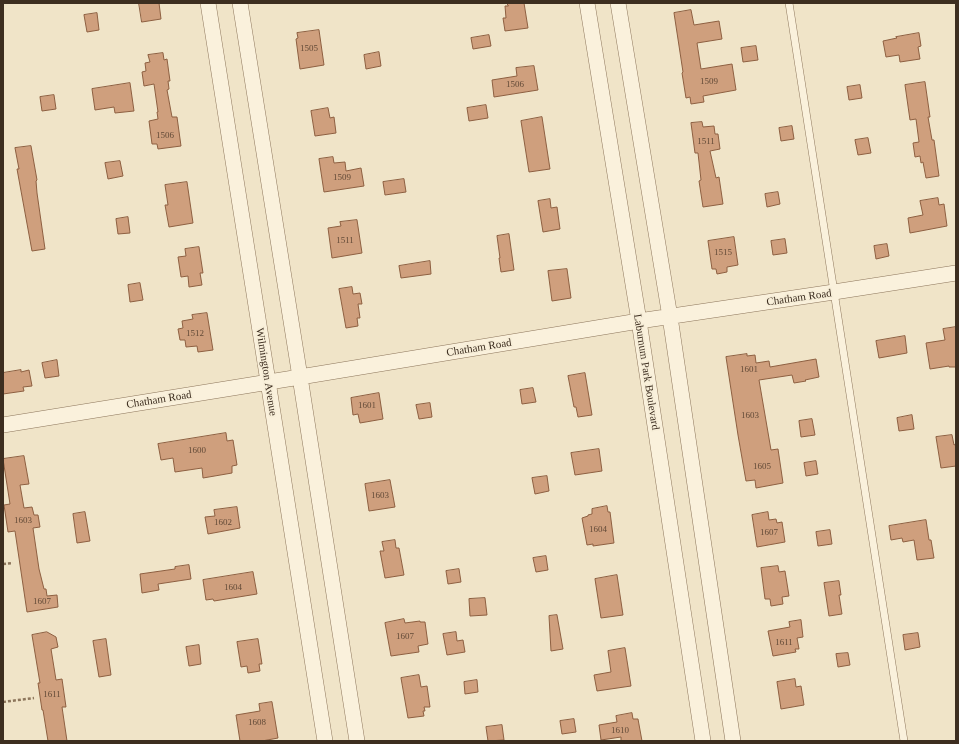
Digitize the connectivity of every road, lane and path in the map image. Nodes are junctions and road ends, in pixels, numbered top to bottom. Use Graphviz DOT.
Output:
graph roads {
  1 [pos="208,3"];
  2 [pos="240,3"];
  3 [pos="586,3"];
  4 [pos="618,3"];
  5 [pos="789,3"];
  6 [pos="956,273"];
  7 [pos="834,292"];
  8 [pos="670,317"];
  9 [pos="639,321"];
  10 [pos="300,377"];
  11 [pos="268,382"];
  12 [pos="3,425"];
  13 [pos="13,563"];
  14 [pos="3,564"];
  15 [pos="34,698"];
  16 [pos="3,702"];
  17 [pos="325,741"];
  18 [pos="356,741"];
  19 [pos="703,741"];
  20 [pos="733,741"];
  21 [pos="904,741"];
  1 -- 11 [label="street, Wilmington Avenue"];
  2 -- 10 [label="street"];
  3 -- 9 [label="street, Laburnum Park Boulevard"];
  4 -- 8 [label="street"];
  5 -- 7 [label="lane"];
  6 -- 7 [label="street, Chatham Road"];
  7 -- 8 [label="street, Chatham Road"];
  7 -- 21 [label="lane"];
  8 -- 9 [label="street, Chatham Road"];
  8 -- 20 [label="street"];
  9 -- 10 [label="street, Chatham Road"];
  9 -- 19 [label="street, Laburnum Park Boulevard"];
  10 -- 11 [label="street, Chatham Road"];
  10 -- 18 [label="street"];
  11 -- 12 [label="street, Chatham Road"];
  11 -- 17 [label="street, Wilmington Avenue"];
  13 -- 14 [label="path"];
  15 -- 16 [label="path"];
}
